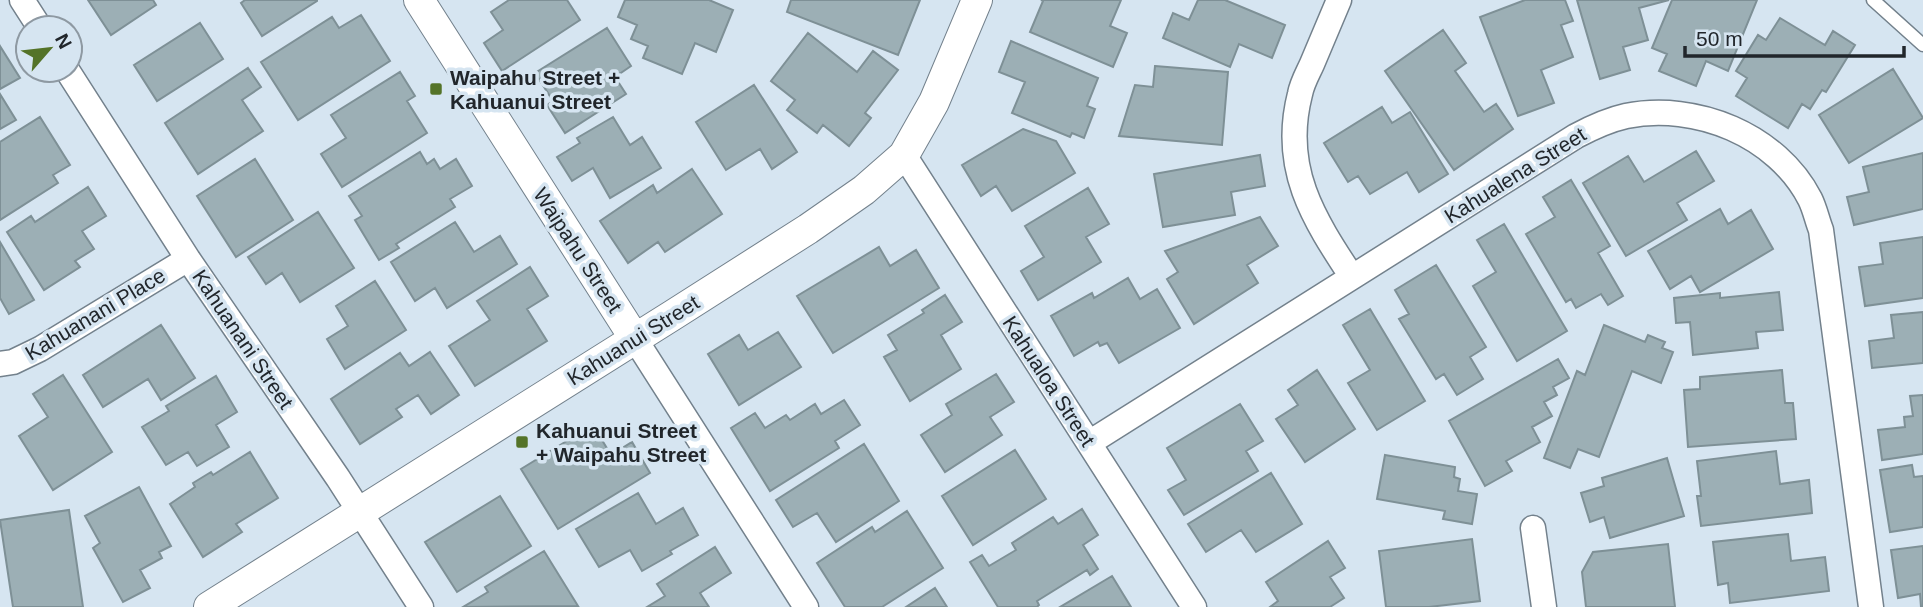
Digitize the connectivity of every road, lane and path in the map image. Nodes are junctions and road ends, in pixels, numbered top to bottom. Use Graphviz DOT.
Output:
graph roads {
  1 [pos="419,0"];
  2 [pos="977,0"];
  3 [pos="1339,0"];
  4 [pos="1873,0"];
  5 [pos="1923,45"];
  6 [pos="76,84"];
  7 [pos="904,155"];
  8 [pos="188,259"];
  9 [pos="1352,277"];
  10 [pos="635,339"];
  11 [pos="0,364"];
  12 [pos="1089,443"];
  13 [pos="360,513"];
  14 [pos="1533,528"];
  15 [pos="209,607"];
  16 [pos="421,607"];
  17 [pos="806,607"];
  18 [pos="1194,607"];
  19 [pos="1544,607"];
  20 [pos="1871,607"];
  1 -- 10 [label="street, Waipahu Street"];
  2 -- 7 [label="street, Kahuanui Street"];
  3 -- 9 [label="street"];
  4 -- 5 [label="lane"];
  6 -- 8 [label="street, Kahuanani Street"];
  7 -- 10 [label="street, Kahuanui Street"];
  7 -- 12 [label="street, Kahualoa Street"];
  8 -- 11 [label="street, Kahuanani Place"];
  8 -- 13 [label="street, Kahuanani Street"];
  9 -- 12 [label="street, Kahualena Street"];
  9 -- 20 [label="street, Kahualena Street"];
  10 -- 13 [label="street, Kahuanui Street"];
  10 -- 17 [label="street, Waipahu Street"];
  12 -- 18 [label="street, Kahualoa Street"];
  13 -- 15 [label="street, Kahuanui Street"];
  13 -- 16 [label="street, Kahuanani Street"];
  14 -- 19 [label="street"];
}
